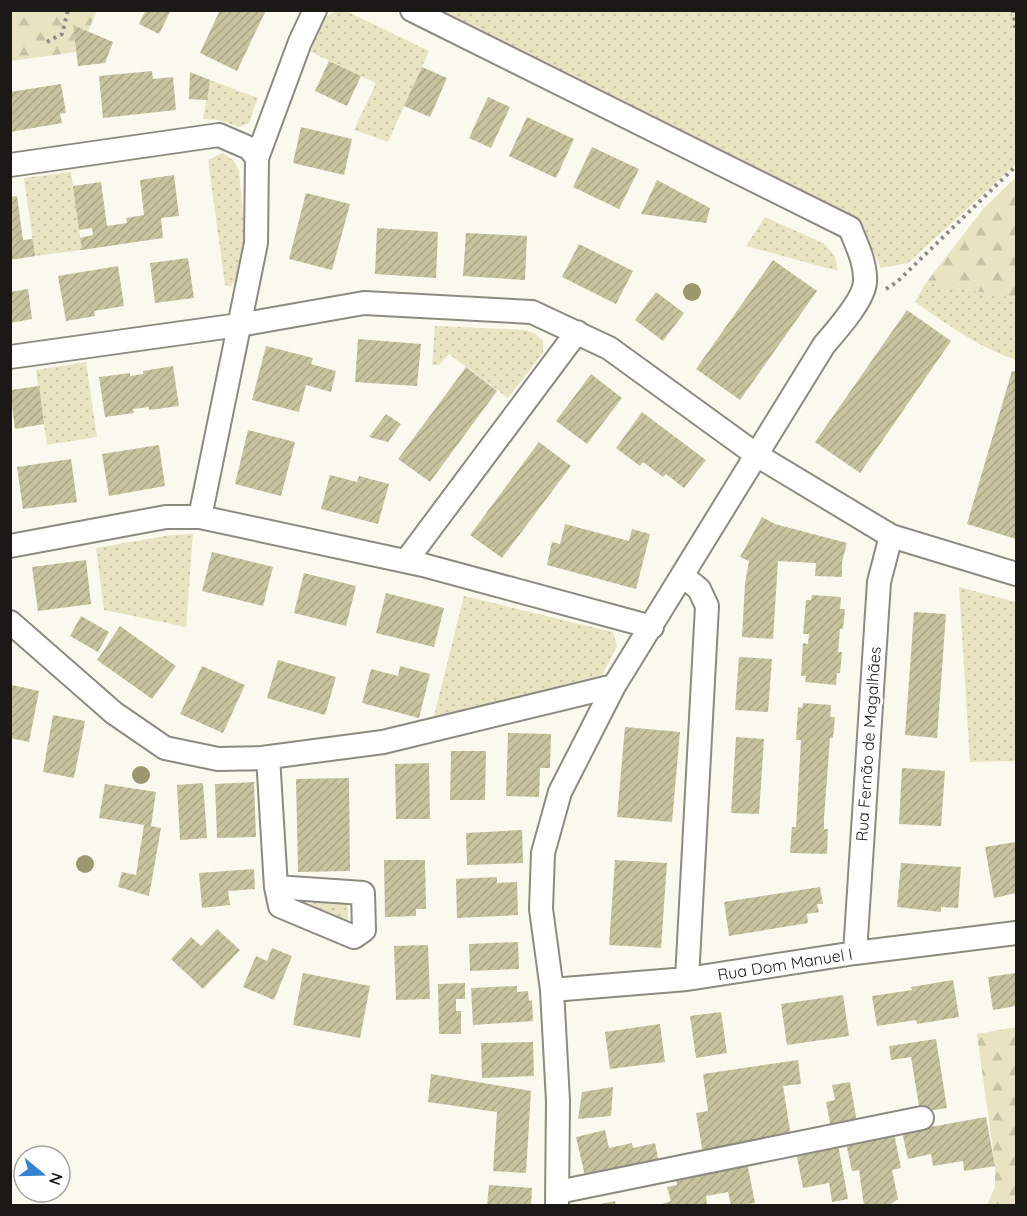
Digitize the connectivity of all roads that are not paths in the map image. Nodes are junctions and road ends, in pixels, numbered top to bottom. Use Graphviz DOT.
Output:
graph roads {
  1 [pos="315,10"];
  2 [pos="412,10"];
  3 [pos="257,158"];
  4 [pos="10,165"];
  5 [pos="239,325"];
  6 [pos="577,332"];
  7 [pos="10,357"];
  8 [pos="758,456"];
  9 [pos="200,517"];
  10 [pos="891,536"];
  11 [pos="10,546"];
  12 [pos="406,561"];
  13 [pos="1017,574"];
  14 [pos="683,576"];
  15 [pos="10,622"];
  16 [pos="652,627"];
  17 [pos="614,687"];
  18 [pos="268,758"];
  19 [pos="276,887"];
  20 [pos="1017,933"];
  21 [pos="855,953"];
  22 [pos="687,979"];
  23 [pos="552,990"];
  24 [pos="922,1118"];
  25 [pos="558,1199"];
  1 -- 3 [label="street"];
  2 -- 8 [label="street"];
  3 -- 4 [label="street"];
  3 -- 5 [label="street"];
  5 -- 6 [label="street"];
  5 -- 7 [label="street"];
  5 -- 9 [label="street"];
  6 -- 8 [label="street"];
  6 -- 12 [label="street"];
  8 -- 10 [label="street"];
  8 -- 14 [label="street"];
  9 -- 11 [label="street"];
  9 -- 12 [label="street"];
  10 -- 13 [label="street"];
  10 -- 21 [label="street, Rua Fernão de Magalhães"];
  12 -- 16 [label="street"];
  14 -- 16 [label="street"];
  14 -- 22 [label="street"];
  15 -- 18 [label="street"];
  16 -- 17 [label="street"];
  17 -- 18 [label="street"];
  17 -- 23 [label="street"];
  18 -- 19 [label="street"];
  20 -- 21 [label="street, Rua Dom Manuel I"];
  21 -- 22 [label="street, Rua Dom Manuel I"];
  22 -- 23 [label="street, Rua Dom Manuel I"];
  23 -- 25 [label="street"];
  24 -- 25 [label="street"];
}
